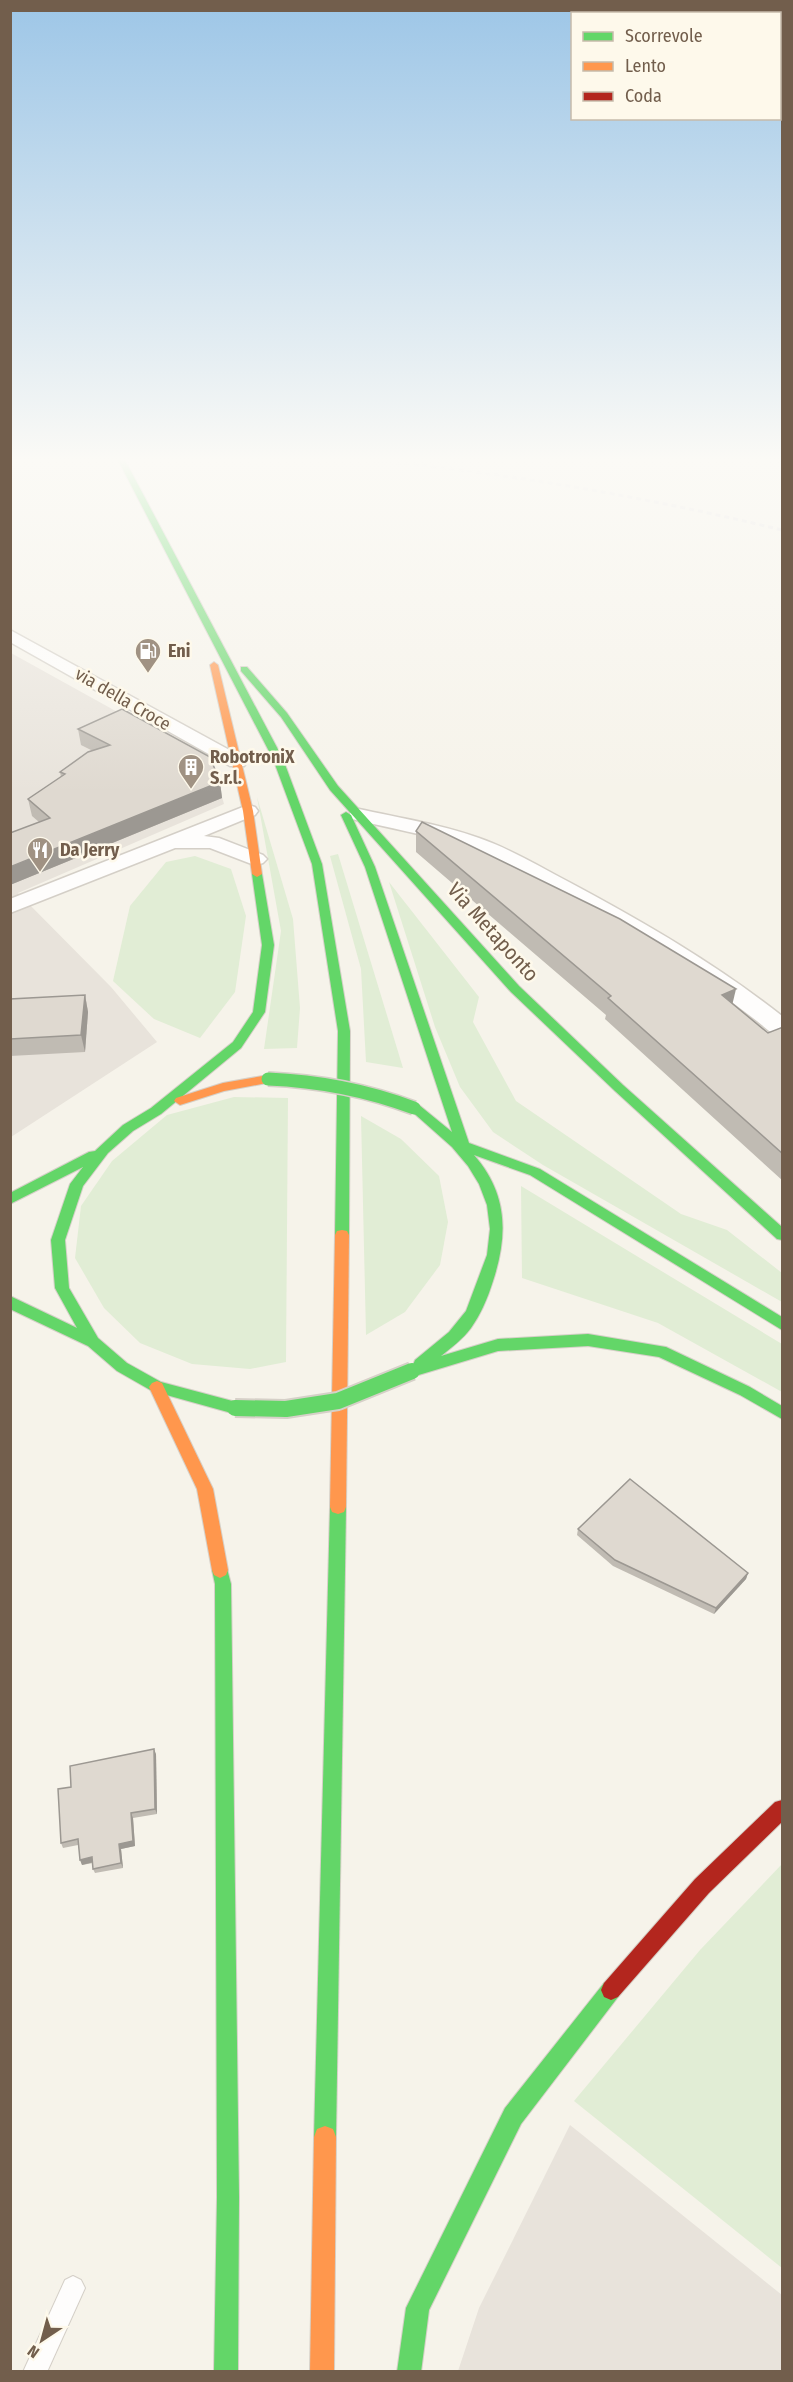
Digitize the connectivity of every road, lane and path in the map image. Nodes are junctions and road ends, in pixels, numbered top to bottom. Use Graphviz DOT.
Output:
graph roads {
  1 [pos="178,571"];
  2 [pos="205,625"];
  3 [pos="11,635"];
  4 [pos="237,762"];
  5 [pos="334,788"];
  6 [pos="248,811"];
  7 [pos="359,815"];
  8 [pos="168,843"];
  9 [pos="256,859"];
  10 [pos="10,907"];
  11 [pos="783,1028"];
  12 [pos="156,1111"];
  13 [pos="463,1146"];
  14 [pos="103,1150"];
  15 [pos="10,1199"];
  16 [pos="783,1235"];
  17 [pos="10,1302"];
  18 [pos="783,1324"];
  19 [pos="93,1342"];
  20 [pos="412,1371"];
  21 [pos="157,1387"];
  22 [pos="783,1413"];
  23 [pos="783,1809"];
  24 [pos="73,2288"];
  25 [pos="35,2372"];
  26 [pos="226,2372"];
  27 [pos="322,2372"];
  28 [pos="410,2372"];
  1 -- 2 [label="main road"];
  2 -- 4 [label="main road"];
  2 -- 5 [label="main road, Via Metaponto"];
  2 -- 27 [label="main road"];
  3 -- 4 [label="street, via della Croce"];
  4 -- 6 [label="main road"];
  5 -- 7 [label="main road, Via Metaponto"];
  5 -- 13 [label="main road"];
  6 -- 8 [label="street"];
  6 -- 9 [label="main road"];
  7 -- 11 [label="street"];
  7 -- 16 [label="main road, Via Metaponto"];
  8 -- 9 [label="street"];
  8 -- 10 [label="street"];
  9 -- 12 [label="main road"];
  12 -- 13 [label="main road, bridge"];
  12 -- 14 [label="main road"];
  13 -- 18 [label="main road"];
  13 -- 20 [label="main road"];
  14 -- 15 [label="main road"];
  14 -- 19 [label="main road"];
  17 -- 19 [label="main road"];
  19 -- 21 [label="main road"];
  20 -- 21 [label="main road, bridge"];
  20 -- 22 [label="main road"];
  21 -- 26 [label="main road"];
  23 -- 28 [label="main road"];
  24 -- 25 [label="lane"];
}
